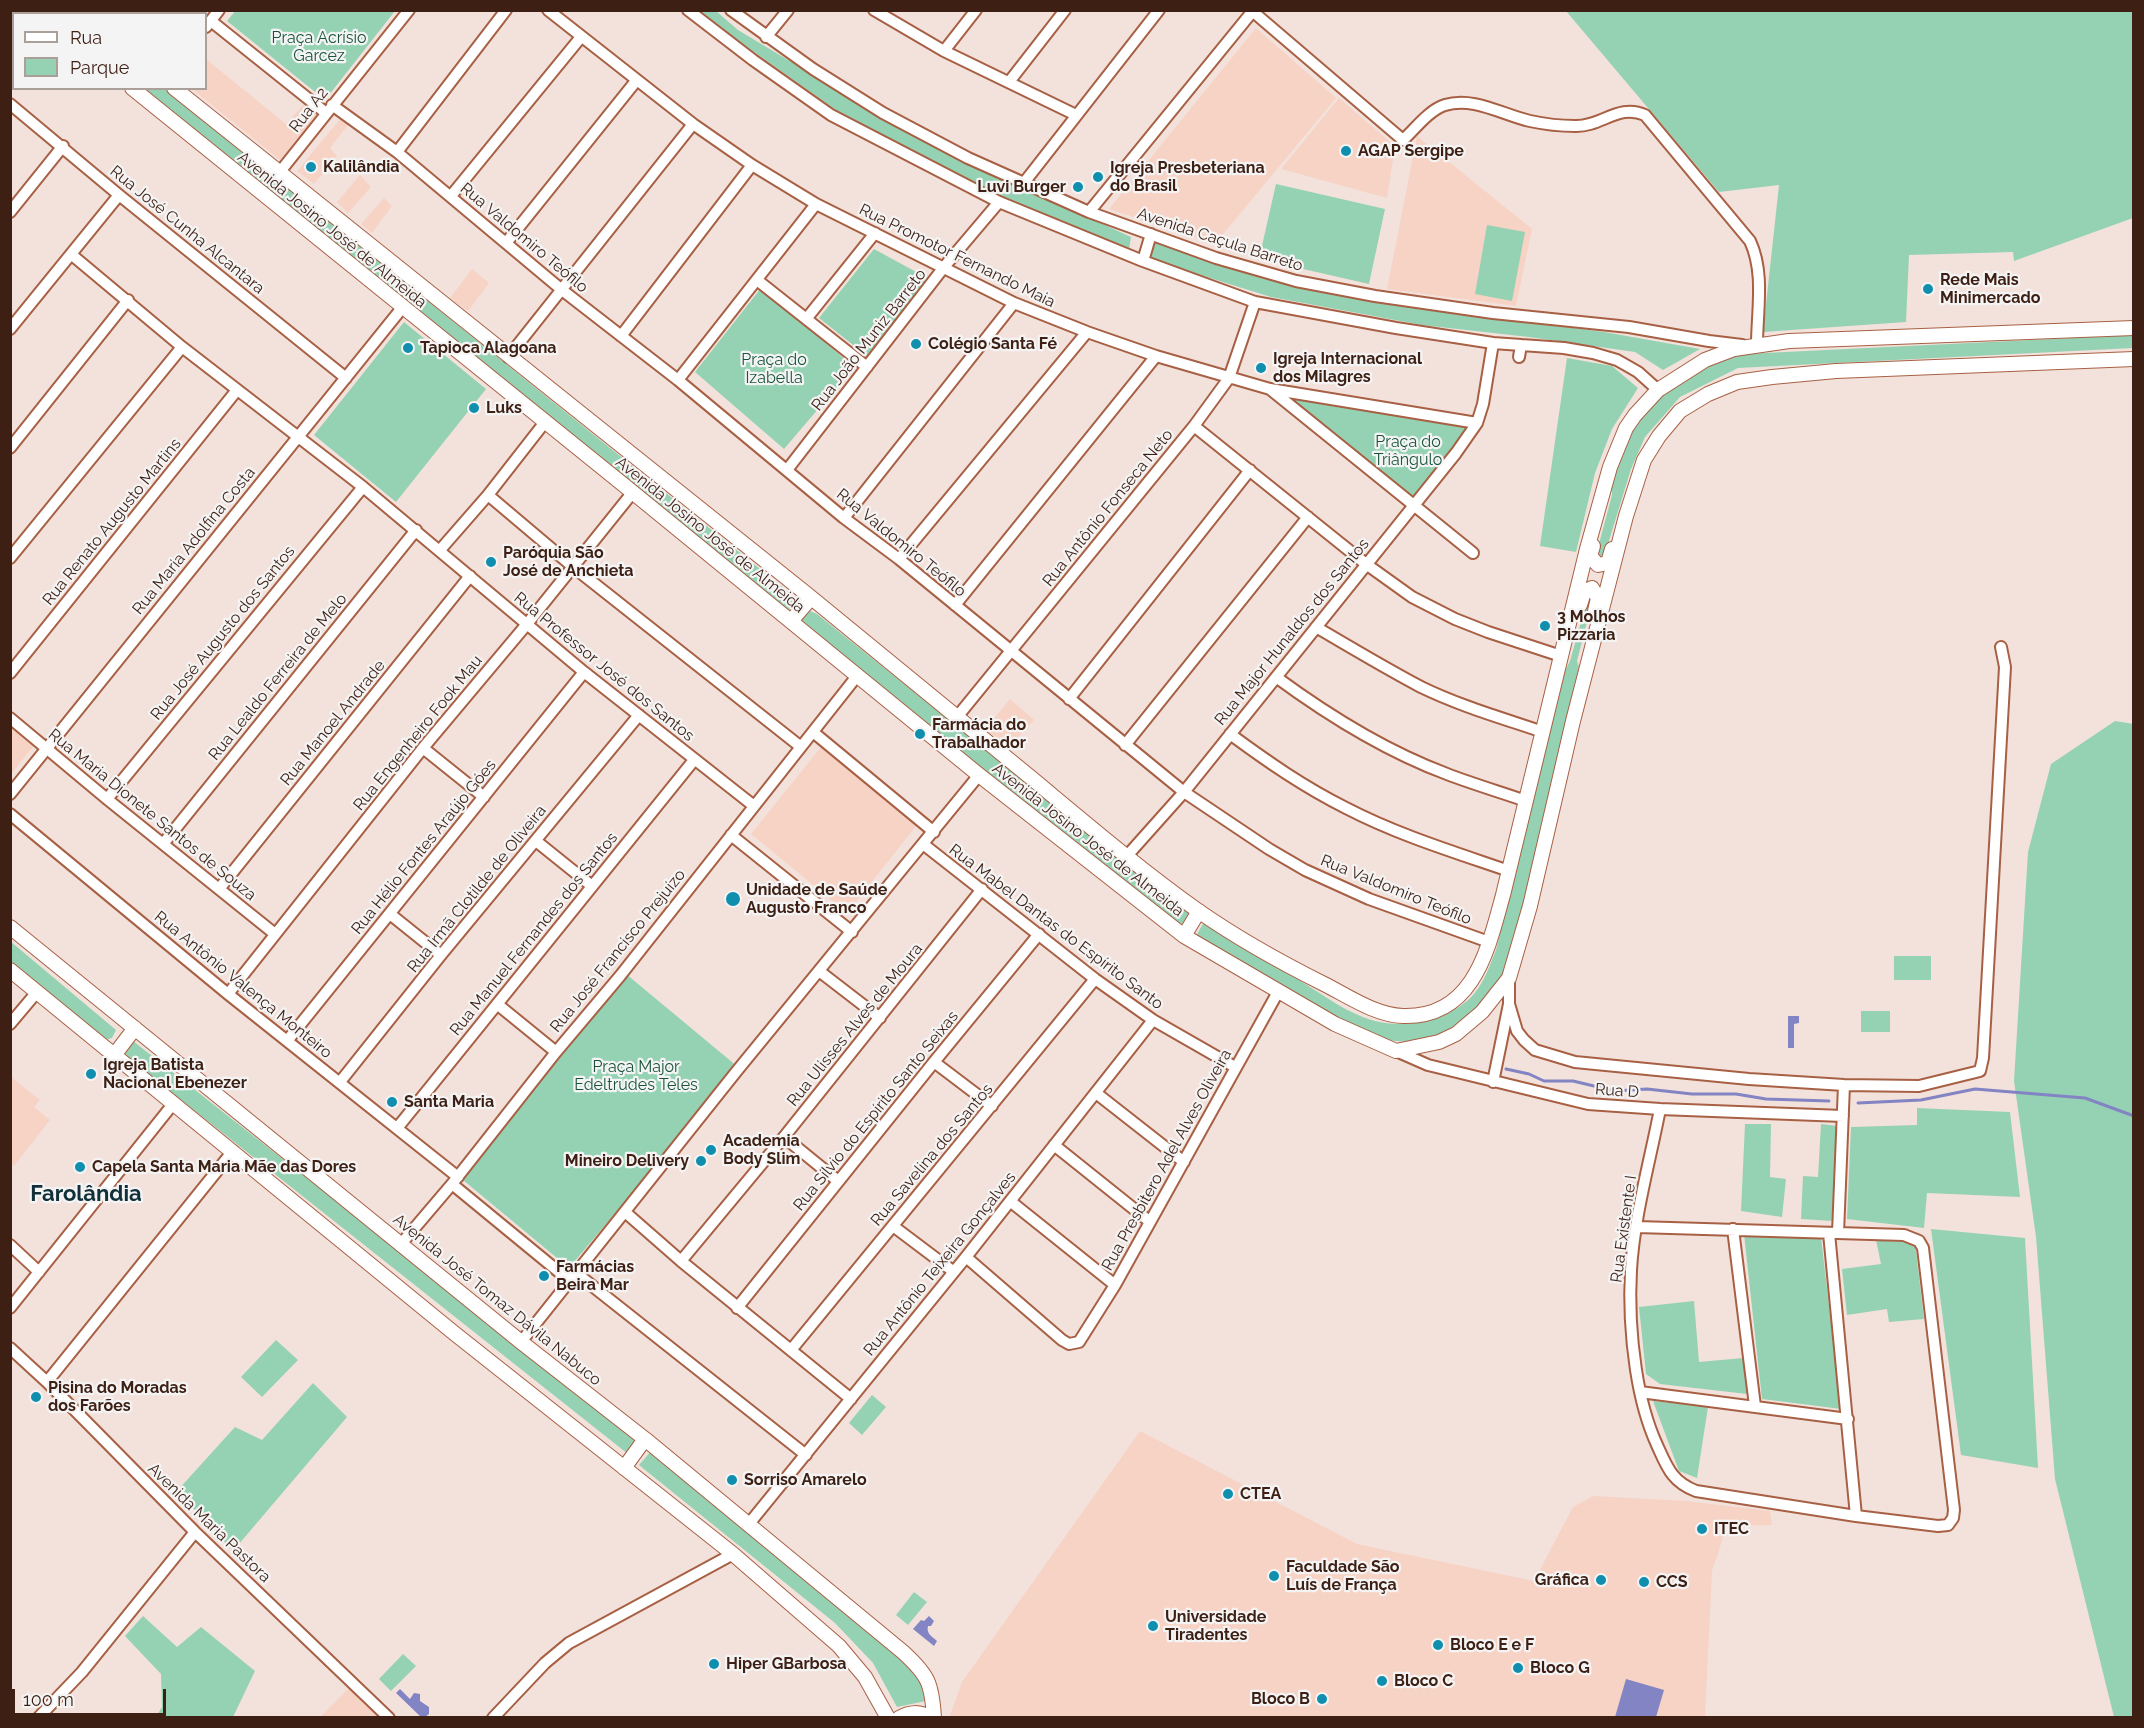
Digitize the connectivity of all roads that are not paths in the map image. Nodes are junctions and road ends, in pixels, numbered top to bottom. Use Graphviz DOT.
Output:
graph roads {
  1 [pos="408,10"];
  2 [pos="506,10"];
  3 [pos="548,10"];
  4 [pos="688,10"];
  5 [pos="731,10"];
  6 [pos="788,10"];
  7 [pos="976,10"];
  8 [pos="1065,10"];
  9 [pos="1160,10"];
  10 [pos="1251,11"];
  11 [pos="878,12"];
  12 [pos="213,16"];
  13 [pos="581,37"];
  14 [pos="766,37"];
  15 [pos="944,51"];
  16 [pos="636,81"];
  17 [pos="1009,82"];
  18 [pos="134,90"];
  19 [pos="176,90"];
  20 [pos="10,104"];
  21 [pos="329,109"];
  22 [pos="1076,115"];
  23 [pos="693,124"];
  24 [pos="63,146"];
  25 [pos="397,152"];
  26 [pos="752,165"];
  27 [pos="279,173"];
  28 [pos="1023,184"];
  29 [pos="119,195"];
  30 [pos="451,196"];
  31 [pos="999,202"];
  32 [pos="816,204"];
  33 [pos="10,212"];
  34 [pos="1089,212"];
  35 [pos="875,233"];
  36 [pos="1151,234"];
  37 [pos="506,243"];
  38 [pos="72,255"];
  39 [pos="1143,261"];
  40 [pos="944,267"];
  41 [pos="757,280"];
  42 [pos="562,290"];
  43 [pos="128,300"];
  44 [pos="1255,302"];
  45 [pos="1014,303"];
  46 [pos="402,308"];
  47 [pos="807,318"];
  48 [pos="12,323"];
  49 [pos="2133,328"];
  50 [pos="1086,332"];
  51 [pos="621,336"];
  52 [pos="1493,343"];
  53 [pos="1521,345"];
  54 [pos="1754,346"];
  55 [pos="182,347"];
  56 [pos="508,357"];
  57 [pos="1156,357"];
  58 [pos="1519,357"];
  59 [pos="2133,359"];
  60 [pos="867,367"];
  61 [pos="345,378"];
  62 [pos="1229,378"];
  63 [pos="678,380"];
  64 [pos="1270,389"];
  65 [pos="237,390"];
  66 [pos="1658,390"];
  67 [pos="545,422"];
  68 [pos="1477,423"];
  69 [pos="1194,426"];
  70 [pos="299,436"];
  71 [pos="10,448"];
  72 [pos="786,470"];
  73 [pos="1251,470"];
  74 [pos="363,487"];
  75 [pos="633,492"];
  76 [pos="1634,493"];
  77 [pos="1603,494"];
  78 [pos="488,495"];
  79 [pos="1412,506"];
  80 [pos="1308,517"];
  81 [pos="844,518"];
  82 [pos="416,530"];
  83 [pos="440,550"];
  84 [pos="1473,553"];
  85 [pos="10,558"];
  86 [pos="898,559"];
  87 [pos="1366,564"];
  88 [pos="572,566"];
  89 [pos="470,576"];
  90 [pos="811,598"];
  91 [pos="955,605"];
  92 [pos="791,621"];
  93 [pos="527,624"];
  94 [pos="1316,627"];
  95 [pos="2001,647"];
  96 [pos="1011,652"];
  97 [pos="1561,657"];
  98 [pos="1588,665"];
  99 [pos="584,672"];
  100 [pos="10,674"];
  101 [pos="857,676"];
  102 [pos="1275,677"];
  103 [pos="1069,699"];
  104 [pos="639,715"];
  105 [pos="957,717"];
  106 [pos="10,718"];
  107 [pos="813,732"];
  108 [pos="1543,732"];
  109 [pos="1230,734"];
  110 [pos="1125,745"];
  111 [pos="47,747"];
  112 [pos="801,747"];
  113 [pos="423,748"];
  114 [pos="694,760"];
  115 [pos="979,775"];
  116 [pos="1184,792"];
  117 [pos="10,794"];
  118 [pos="484,797"];
  119 [pos="107,799"];
  120 [pos="1526,801"];
  121 [pos="754,806"];
  122 [pos="10,814"];
  123 [pos="934,832"];
  124 [pos="731,835"];
  125 [pos="536,841"];
  126 [pos="163,844"];
  127 [pos="923,844"];
  128 [pos="1126,857"];
  129 [pos="1509,871"];
  130 [pos="592,886"];
  131 [pos="219,889"];
  132 [pos="982,889"];
  133 [pos="1199,911"];
  134 [pos="390,914"];
  135 [pos="10,927"];
  136 [pos="852,932"];
  137 [pos="275,934"];
  138 [pos="1039,934"];
  139 [pos="1184,936"];
  140 [pos="1490,942"];
  141 [pos="441,956"];
  142 [pos="10,970"];
  143 [pos="819,971"];
  144 [pos="1509,978"];
  145 [pos="1095,979"];
  146 [pos="38,992"];
  147 [pos="1278,992"];
  148 [pos="228,994"];
  149 [pos="497,1004"];
  150 [pos="1509,1004"];
  151 [pos="880,1018"];
  152 [pos="1153,1020"];
  153 [pos="10,1024"];
  154 [pos="135,1028"];
  155 [pos="287,1041"];
  156 [pos="556,1052"];
  157 [pos="1396,1052"];
  158 [pos="115,1054"];
  159 [pos="934,1062"];
  160 [pos="1235,1067"];
  161 [pos="340,1082"];
  162 [pos="1493,1082"];
  163 [pos="1844,1085"];
  164 [pos="1096,1094"];
  165 [pos="173,1104"];
  166 [pos="992,1106"];
  167 [pos="1660,1109"];
  168 [pos="1843,1116"];
  169 [pos="398,1127"];
  170 [pos="784,1137"];
  171 [pos="1054,1145"];
  172 [pos="233,1151"];
  173 [pos="1184,1162"];
  174 [pos="455,1180"];
  175 [pos="838,1181"];
  176 [pos="1010,1202"];
  177 [pos="625,1212"];
  178 [pos="1149,1221"];
  179 [pos="893,1226"];
  180 [pos="1637,1227"];
  181 [pos="1733,1229"];
  182 [pos="1833,1233"];
  183 [pos="401,1244"];
  184 [pos="10,1245"];
  185 [pos="966,1257"];
  186 [pos="681,1261"];
  187 [pos="39,1272"];
  188 [pos="954,1272"];
  189 [pos="573,1277"];
  190 [pos="1115,1285"];
  191 [pos="10,1308"];
  192 [pos="737,1308"];
  193 [pos="521,1342"];
  194 [pos="11,1350"];
  195 [pos="792,1350"];
  196 [pos="47,1382"];
  197 [pos="1640,1392"];
  198 [pos="851,1399"];
  199 [pos="1755,1406"];
  200 [pos="1848,1419"];
  201 [pos="645,1439"];
  202 [pos="806,1455"];
  203 [pos="624,1468"];
  204 [pos="1856,1516"];
  205 [pos="748,1525"];
  206 [pos="195,1532"];
  207 [pos="733,1554"];
  208 [pos="38,1718"];
  209 [pos="389,1718"];
  210 [pos="493,1718"];
  211 [pos="888,1718"];
  212 [pos="898,1718"];
  213 [pos="932,1718"];
  1 -- 21 [label="street, Rua A2"];
  2 -- 25 [label="street"];
  3 -- 13 [label="street, Rua Promotor Fernando Maia"];
  4 -- 31 [label="street"];
  5 -- 14 [label="street, Avenida Caçula Barreto"];
  6 -- 14 [label="street"];
  7 -- 15 [label="street"];
  8 -- 17 [label="street"];
  9 -- 22 [label="street"];
  10 -- 34 [label="street"];
  10 -- 54 [label="street"];
  11 -- 15 [label="street"];
  12 -- 21 [label="street, Rua Valdomiro Teófilo"];
  13 -- 16 [label="street, Rua Promotor Fernando Maia"];
  13 -- 30 [label="street"];
  14 -- 28 [label="street, Avenida Caçula Barreto"];
  15 -- 17 [label="street"];
  16 -- 23 [label="street, Rua Promotor Fernando Maia"];
  16 -- 37 [label="street"];
  17 -- 22 [label="street"];
  18 -- 46 [label="main road, Avenida Josino José de Almeida"];
  19 -- 27 [label="main road, Avenida Josino José de Almeida"];
  20 -- 24 [label="street, Rua José Cunha Alcantara"];
  21 -- 25 [label="street, Rua Valdomiro Teófilo"];
  21 -- 27 [label="street, Rua A2"];
  22 -- 28 [label="street"];
  23 -- 26 [label="street, Rua Promotor Fernando Maia"];
  23 -- 42 [label="street"];
  24 -- 29 [label="street, Rua José Cunha Alcantara"];
  24 -- 33 [label="street"];
  25 -- 30 [label="street, Rua Valdomiro Teófilo"];
  26 -- 32 [label="street, Rua Promotor Fernando Maia"];
  26 -- 51 [label="street"];
  27 -- 56 [label="main road, Avenida Josino José de Almeida"];
  28 -- 34 [label="street, Avenida Caçula Barreto"];
  29 -- 38 [label="street"];
  29 -- 61 [label="street, Rua José Cunha Alcantara"];
  30 -- 37 [label="street, Rua Valdomiro Teófilo"];
  31 -- 39 [label="street"];
  31 -- 40 [label="street, Rua João Muniz Barreto"];
  32 -- 35 [label="street, Rua Promotor Fernando Maia"];
  32 -- 41 [label="street"];
  34 -- 36 [label="street, Avenida Caçula Barreto"];
  35 -- 40 [label="street, Rua Promotor Fernando Maia"];
  35 -- 47 [label="street"];
  36 -- 39 [label="street"];
  36 -- 54 [label="street, Avenida Caçula Barreto"];
  37 -- 42 [label="street, Rua Valdomiro Teófilo"];
  38 -- 43 [label="street, Rua Professor José dos Santos"];
  38 -- 48 [label="street"];
  39 -- 44 [label="street"];
  40 -- 45 [label="street, Rua Promotor Fernando Maia"];
  40 -- 60 [label="street, Rua João Muniz Barreto"];
  41 -- 47 [label="street"];
  41 -- 63 [label="street"];
  42 -- 51 [label="street, Rua Valdomiro Teófilo"];
  42 -- 56 [label="street"];
  43 -- 55 [label="street, Rua Professor José dos Santos"];
  43 -- 71 [label="street"];
  44 -- 52 [label="street"];
  44 -- 62 [label="street, Rua Antônio Fonseca Neto"];
  45 -- 50 [label="street, Rua Promotor Fernando Maia"];
  45 -- 81 [label="street"];
  46 -- 61 [label="street, Rua Maria Adolfina Costa"];
  46 -- 67 [label="main road, Avenida Josino José de Almeida"];
  47 -- 60 [label="street"];
  49 -- 54 [label="main road"];
  50 -- 57 [label="street, Rua Promotor Fernando Maia"];
  50 -- 86 [label="street"];
  51 -- 63 [label="street, Rua Valdomiro Teófilo"];
  52 -- 53 [label="street"];
  52 -- 68 [label="street, Rua Major Hunaldos dos Santos"];
  53 -- 58 [label="street"];
  53 -- 66 [label="street"];
  54 -- 66 [label="main road"];
  55 -- 65 [label="street, Rua Professor José dos Santos"];
  55 -- 85 [label="street"];
  56 -- 90 [label="main road, Avenida Josino José de Almeida"];
  57 -- 62 [label="street, Rua Promotor Fernando Maia"];
  57 -- 91 [label="street"];
  59 -- 76 [label="main road"];
  60 -- 72 [label="street, Rua João Muniz Barreto"];
  61 -- 70 [label="street, Rua Maria Adolfina Costa"];
  62 -- 64 [label="street, Rua Promotor Fernando Maia"];
  62 -- 69 [label="street, Rua Antônio Fonseca Neto"];
  63 -- 72 [label="street, Rua Valdomiro Teófilo"];
  64 -- 68 [label="street, Rua Promotor Fernando Maia"];
  64 -- 79 [label="street"];
  65 -- 70 [label="street, Rua Professor José dos Santos"];
  65 -- 100 [label="street, Rua Renato Augusto Martins"];
  66 -- 77 [label="main road"];
  67 -- 75 [label="main road, Avenida Josino José de Almeida"];
  67 -- 78 [label="street"];
  68 -- 79 [label="street, Rua Major Hunaldos dos Santos"];
  69 -- 73 [label="street"];
  69 -- 96 [label="street, Rua Antônio Fonseca Neto"];
  70 -- 74 [label="street, Rua Professor José dos Santos"];
  70 -- 111 [label="street, Rua Maria Adolfina Costa"];
  72 -- 81 [label="street, Rua Valdomiro Teófilo"];
  73 -- 80 [label="street"];
  73 -- 103 [label="street"];
  74 -- 82 [label="street, Rua Professor José dos Santos"];
  74 -- 119 [label="street, Rua José Augusto dos Santos"];
  75 -- 88 [label="street, Rua Engenheiro Fook Mau"];
  75 -- 92 [label="main road, Avenida Josino José de Almeida"];
  76 -- 77 [label="main road"];
  76 -- 98 [label="main road"];
  77 -- 97 [label="main road"];
  78 -- 83 [label="street"];
  78 -- 88 [label="street"];
  79 -- 84 [label="street"];
  79 -- 87 [label="street, Rua Major Hunaldos dos Santos"];
  80 -- 87 [label="street"];
  80 -- 110 [label="street"];
  81 -- 86 [label="street, Rua Valdomiro Teófilo"];
  82 -- 83 [label="street, Rua Professor José dos Santos"];
  82 -- 126 [label="street, Rua Lealdo Ferreira de Melo"];
  83 -- 89 [label="street, Rua Professor José dos Santos"];
  86 -- 91 [label="street, Rua Valdomiro Teófilo"];
  87 -- 94 [label="street, Rua Major Hunaldos dos Santos"];
  87 -- 97 [label="street"];
  88 -- 93 [label="street, Rua Engenheiro Fook Mau"];
  88 -- 112 [label="street"];
  89 -- 93 [label="street, Rua Professor José dos Santos"];
  89 -- 131 [label="street, Rua Manoel Andrade"];
  90 -- 92 [label="main road"];
  90 -- 105 [label="main road, Avenida Josino José de Almeida"];
  91 -- 96 [label="street, Rua Valdomiro Teófilo"];
  92 -- 101 [label="main road, Avenida Josino José de Almeida"];
  93 -- 99 [label="street, Rua Professor José dos Santos"];
  93 -- 113 [label="street, Rua Engenheiro Fook Mau"];
  94 -- 102 [label="street, Rua Major Hunaldos dos Santos"];
  94 -- 108 [label="street"];
  95 -- 163 [label="street"];
  96 -- 103 [label="street, Rua Valdomiro Teófilo"];
  96 -- 105 [label="street, Rua Antônio Fonseca Neto"];
  97 -- 98 [label="main road"];
  97 -- 108 [label="main road, Avenida Josino José de Almeida"];
  98 -- 144 [label="main road"];
  99 -- 104 [label="street, Rua Professor José dos Santos"];
  99 -- 118 [label="street, Rua Hélio Fontes Araújo Góes"];
  101 -- 107 [label="street, Rua José Francisco Prejuízo"];
  101 -- 115 [label="main road, Avenida Josino José de Almeida"];
  102 -- 109 [label="street, Rua Major Hunaldos dos Santos"];
  102 -- 120 [label="street"];
  103 -- 110 [label="street, Rua Valdomiro Teófilo"];
  104 -- 114 [label="street, Rua Professor José dos Santos"];
  104 -- 125 [label="street, Rua Irmã Clotilde de Oliveira"];
  105 -- 128 [label="main road, Avenida Josino José de Almeida"];
  106 -- 111 [label="street, Rua Maria Dionete Santos de Souza"];
  107 -- 112 [label="street, Rua José Francisco Prejuízo"];
  107 -- 123 [label="street"];
  108 -- 120 [label="main road, Avenida Josino José de Almeida"];
  109 -- 116 [label="street, Rua Major Hunaldos dos Santos"];
  109 -- 129 [label="street"];
  110 -- 116 [label="street, Rua Valdomiro Teófilo"];
  111 -- 117 [label="street, Rua Maria Adolfina Costa"];
  111 -- 119 [label="street, Rua Maria Dionete Santos de Souza"];
  112 -- 121 [label="street, Rua José Francisco Prejuízo"];
  113 -- 118 [label="street"];
  113 -- 137 [label="street, Rua Engenheiro Fook Mau"];
  114 -- 121 [label="street, Rua Professor José dos Santos"];
  114 -- 130 [label="street, Rua Manuel Fernandes dos Santos"];
  115 -- 123 [label="street"];
  115 -- 139 [label="main road, Avenida Josino José de Almeida"];
  116 -- 128 [label="street, Rua Major Hunaldos dos Santos"];
  116 -- 140 [label="street, Rua Valdomiro Teófilo"];
  118 -- 134 [label="street, Rua Hélio Fontes Araújo Góes"];
  119 -- 126 [label="street, Rua Maria Dionete Santos de Souza"];
  120 -- 129 [label="main road, Avenida Josino José de Almeida"];
  121 -- 124 [label="street, Rua José Francisco Prejuízo"];
  122 -- 148 [label="street, Rua Antônio Valença Monteiro"];
  123 -- 127 [label="street"];
  124 -- 136 [label="street"];
  124 -- 156 [label="street, Rua José Francisco Prejuízo"];
  125 -- 130 [label="street"];
  125 -- 141 [label="street, Rua Irmã Clotilde de Oliveira"];
  126 -- 131 [label="street, Rua Maria Dionete Santos de Souza"];
  127 -- 132 [label="street, Rua Mabel Dantas do Espírito Santo"];
  127 -- 136 [label="street"];
  128 -- 133 [label="main road, Avenida Josino José de Almeida"];
  129 -- 140 [label="main road, Avenida Josino José de Almeida"];
  130 -- 149 [label="street, Rua Manuel Fernandes dos Santos"];
  131 -- 137 [label="street, Rua Maria Dionete Santos de Souza"];
  132 -- 138 [label="street, Rua Mabel Dantas do Espírito Santo"];
  132 -- 151 [label="street, Rua Ulisses Alves de Moura"];
  133 -- 139 [label="main road"];
  133 -- 140 [label="main road, Avenida Josino José de Almeida"];
  134 -- 141 [label="street"];
  134 -- 155 [label="street, Rua Hélio Fontes Araújo Góes"];
  135 -- 154 [label="main road, Avenida José Tomaz Dávila Nabuco"];
  136 -- 143 [label="street"];
  137 -- 148 [label="street, Rua Engenheiro Fook Mau"];
  138 -- 145 [label="street, Rua Mabel Dantas do Espírito Santo"];
  138 -- 159 [label="street, Rua Sílvio do Espírito Santo Seixas"];
  139 -- 147 [label="main road, Avenida Josino José de Almeida"];
  141 -- 161 [label="street, Rua Irmã Clotilde de Oliveira"];
  142 -- 146 [label="main road"];
  143 -- 151 [label="street"];
  143 -- 177 [label="street"];
  144 -- 150 [label="street"];
  144 -- 157 [label="main road"];
  145 -- 152 [label="street, Rua Mabel Dantas do Espírito Santo"];
  145 -- 166 [label="street, Rua Savelina dos Santos"];
  146 -- 153 [label="street"];
  146 -- 158 [label="main road"];
  147 -- 157 [label="main road, Avenida Josino José de Almeida"];
  147 -- 160 [label="street, Rua Presbitero Adel Alves Oliveira"];
  148 -- 155 [label="street, Rua Antônio Valença Monteiro"];
  149 -- 156 [label="street"];
  149 -- 169 [label="street, Rua Manuel Fernandes dos Santos"];
  150 -- 162 [label="street"];
  150 -- 163 [label="street"];
  151 -- 170 [label="street, Rua Ulisses Alves de Moura"];
  152 -- 160 [label="street, Rua Mabel Dantas do Espírito Santo"];
  152 -- 164 [label="street, Rua Antônio Teixeira Gonçalves"];
  154 -- 158 [label="main road"];
  154 -- 183 [label="main road, Avenida José Tomaz Dávila Nabuco"];
  155 -- 161 [label="street, Rua Antônio Valença Monteiro"];
  156 -- 174 [label="street, Rua José Francisco Prejuízo"];
  157 -- 162 [label="street, Rua D"];
  158 -- 165 [label="main road"];
  159 -- 166 [label="street"];
  159 -- 175 [label="street, Rua Sílvio do Espírito Santo Seixas"];
  160 -- 173 [label="street, Rua Presbitero Adel Alves Oliveira"];
  161 -- 169 [label="street, Rua Antônio Valença Monteiro"];
  162 -- 167 [label="street, Rua D"];
  163 -- 168 [label="street"];
  164 -- 171 [label="street, Rua Antônio Teixeira Gonçalves"];
  164 -- 173 [label="street"];
  165 -- 172 [label="main road"];
  165 -- 187 [label="street"];
  166 -- 179 [label="street, Rua Savelina dos Santos"];
  167 -- 168 [label="street, Rua D"];
  167 -- 180 [label="street, Rua Existente I"];
  168 -- 182 [label="street"];
  169 -- 174 [label="street, Rua Antônio Valença Monteiro"];
  170 -- 175 [label="street"];
  170 -- 186 [label="street, Rua Ulisses Alves de Moura"];
  171 -- 176 [label="street, Rua Antônio Teixeira Gonçalves"];
  171 -- 178 [label="street"];
  172 -- 196 [label="street"];
  172 -- 203 [label="main road"];
  173 -- 178 [label="street, Rua Presbitero Adel Alves Oliveira"];
  174 -- 183 [label="street, Rua José Francisco Prejuízo"];
  174 -- 189 [label="street, Rua Antônio Valença Monteiro"];
  175 -- 192 [label="street, Rua Sílvio do Espírito Santo Seixas"];
  176 -- 185 [label="street, Rua Antônio Teixeira Gonçalves"];
  176 -- 190 [label="street"];
  177 -- 186 [label="street"];
  177 -- 189 [label="street"];
  178 -- 190 [label="street, Rua Presbitero Adel Alves Oliveira"];
  179 -- 188 [label="street"];
  179 -- 195 [label="street, Rua Savelina dos Santos"];
  180 -- 181 [label="street"];
  180 -- 197 [label="street, Rua Existente I"];
  181 -- 182 [label="street"];
  181 -- 199 [label="street"];
  182 -- 200 [label="street"];
  182 -- 204 [label="street"];
  183 -- 193 [label="main road, Avenida José Tomaz Dávila Nabuco"];
  184 -- 187 [label="street"];
  185 -- 188 [label="street, Rua Antônio Teixeira Gonçalves"];
  185 -- 190 [label="street, Rua Presbitero Adel Alves Oliveira"];
  186 -- 192 [label="street"];
  187 -- 191 [label="street"];
  188 -- 198 [label="street, Rua Antônio Teixeira Gonçalves"];
  189 -- 193 [label="street"];
  189 -- 202 [label="street, Rua Antônio Valença Monteiro"];
  192 -- 195 [label="street"];
  193 -- 201 [label="main road, Avenida José Tomaz Dávila Nabuco"];
  194 -- 196 [label="street, Avenida Maria Pastora"];
  195 -- 198 [label="street"];
  196 -- 206 [label="street, Avenida Maria Pastora"];
  197 -- 199 [label="street"];
  197 -- 204 [label="street, Rua Existente I"];
  198 -- 202 [label="street, Rua Antônio Teixeira Gonçalves"];
  199 -- 200 [label="street"];
  200 -- 204 [label="street"];
  201 -- 203 [label="main road"];
  201 -- 205 [label="main road, Avenida José Tomaz Dávila Nabuco"];
  202 -- 205 [label="street, Rua Antônio Teixeira Gonçalves"];
  203 -- 207 [label="main road"];
  205 -- 213 [label="main road, Avenida José Tomaz Dávila Nabuco"];
  206 -- 208 [label="street"];
  206 -- 209 [label="street, Avenida Maria Pastora"];
  207 -- 210 [label="street"];
  207 -- 211 [label="main road"];
  212 -- 213 [label="main road"];
}
